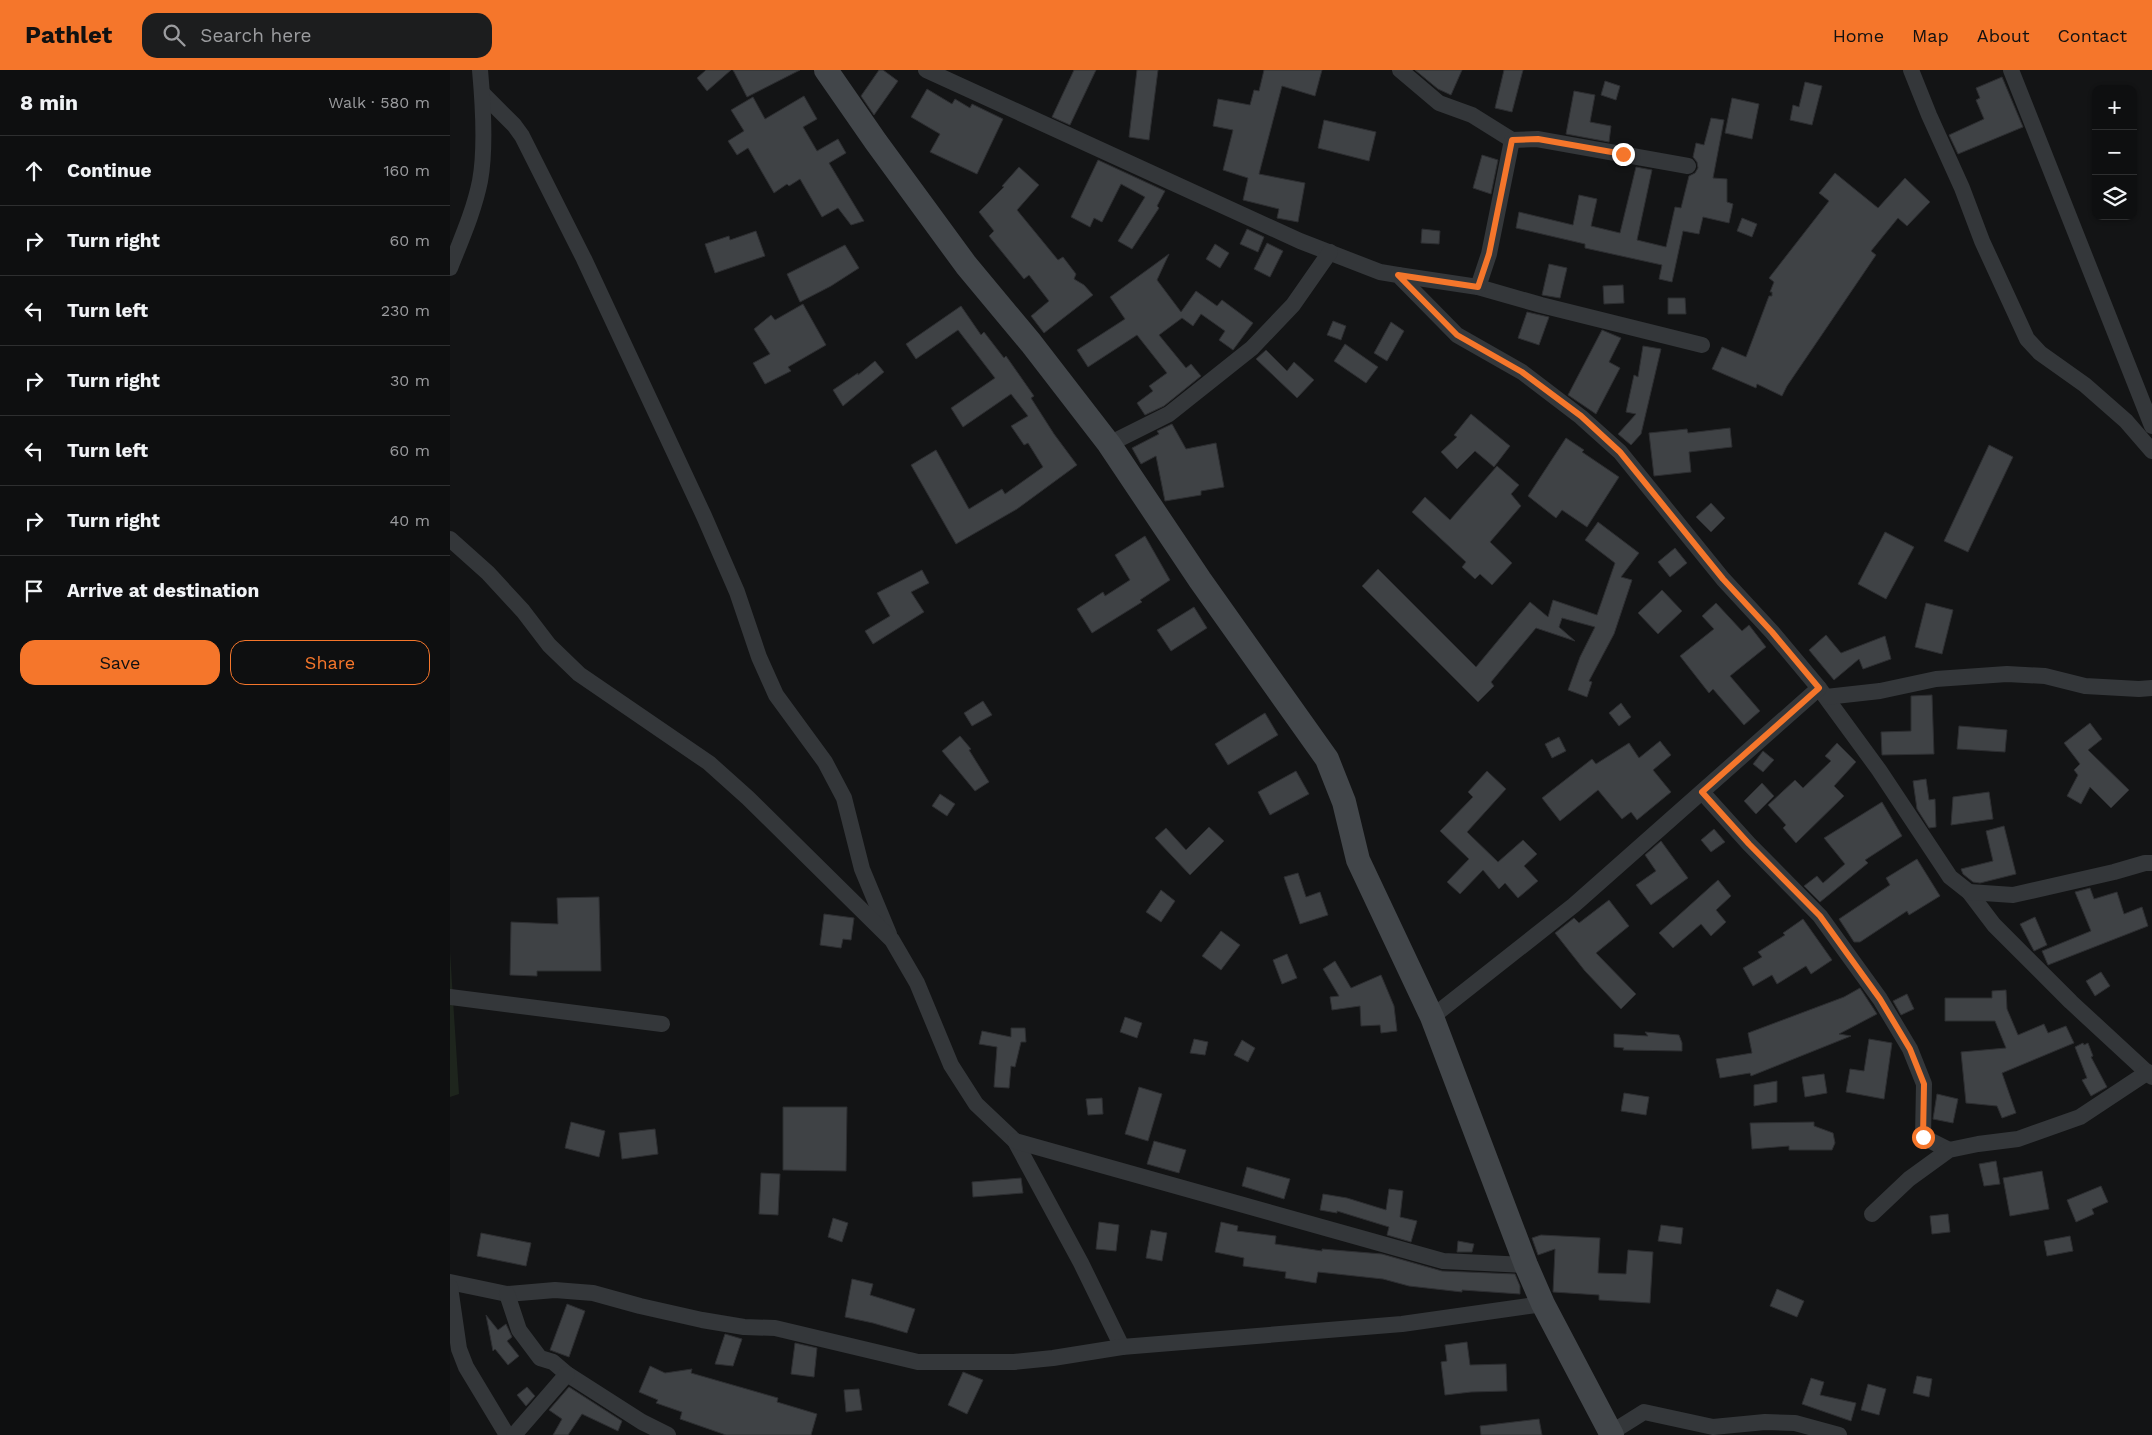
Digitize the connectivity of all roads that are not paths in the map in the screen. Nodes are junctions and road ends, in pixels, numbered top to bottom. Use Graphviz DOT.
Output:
graph roads {
  1 [pos="480,70"];
  2 [pos="826,70"];
  3 [pos="926,70"];
  4 [pos="1400,70"];
  5 [pos="1911,70"];
  6 [pos="2011,70"];
  7 [pos="482,93"];
  8 [pos="1512,140"];
  9 [pos="1688,166"];
  10 [pos="1330,252"];
  11 [pos="450,268"];
  12 [pos="1398,275"];
  13 [pos="1478,287"];
  14 [pos="1702,345"];
  15 [pos="2152,426"];
  16 [pos="1109,444"];
  17 [pos="2152,451"];
  18 [pos="450,539"];
  19 [pos="2152,688"];
  20 [pos="1823,692"];
  21 [pos="1702,792"];
  22 [pos="2152,863"];
  23 [pos="1969,892"];
  24 [pos="892,940"];
  25 [pos="450,997"];
  26 [pos="1432,1017"];
  27 [pos="662,1024"];
  28 [pos="2150,1074"];
  29 [pos="1014,1141"];
  30 [pos="1949,1150"];
  31 [pos="1872,1214"];
  32 [pos="1526,1264"];
  33 [pos="450,1282"];
  34 [pos="450,1287"];
  35 [pos="507,1294"];
  36 [pos="1543,1304"];
  37 [pos="1122,1347"];
  38 [pos="567,1374"];
  39 [pos="510,1434"];
  40 [pos="1612,1434"];
  41 [pos="668,1435"];
  42 [pos="1839,1435"];
  1 -- 7 [label="street"];
  2 -- 16 [label="main road"];
  3 -- 10 [label="street"];
  4 -- 8 [label="street"];
  5 -- 17 [label="street"];
  6 -- 15 [label="street"];
  7 -- 11 [label="street"];
  7 -- 24 [label="street"];
  8 -- 9 [label="street"];
  8 -- 13 [label="street"];
  10 -- 12 [label="street"];
  10 -- 16 [label="street"];
  12 -- 13 [label="street"];
  12 -- 20 [label="street"];
  13 -- 14 [label="street"];
  16 -- 26 [label="main road"];
  18 -- 24 [label="street"];
  19 -- 20 [label="street"];
  20 -- 21 [label="street"];
  20 -- 23 [label="street"];
  21 -- 26 [label="street"];
  21 -- 30 [label="street"];
  22 -- 23 [label="street"];
  23 -- 28 [label="street"];
  24 -- 29 [label="street"];
  25 -- 27 [label="street"];
  26 -- 32 [label="main road"];
  28 -- 30 [label="street"];
  29 -- 32 [label="street"];
  29 -- 37 [label="street"];
  30 -- 31 [label="street"];
  32 -- 36 [label="main road"];
  33 -- 35 [label="street"];
  34 -- 39 [label="street"];
  35 -- 37 [label="street"];
  35 -- 38 [label="street"];
  36 -- 37 [label="street"];
  36 -- 40 [label="main road"];
  38 -- 39 [label="street"];
  38 -- 41 [label="street"];
  40 -- 42 [label="street"];
}
